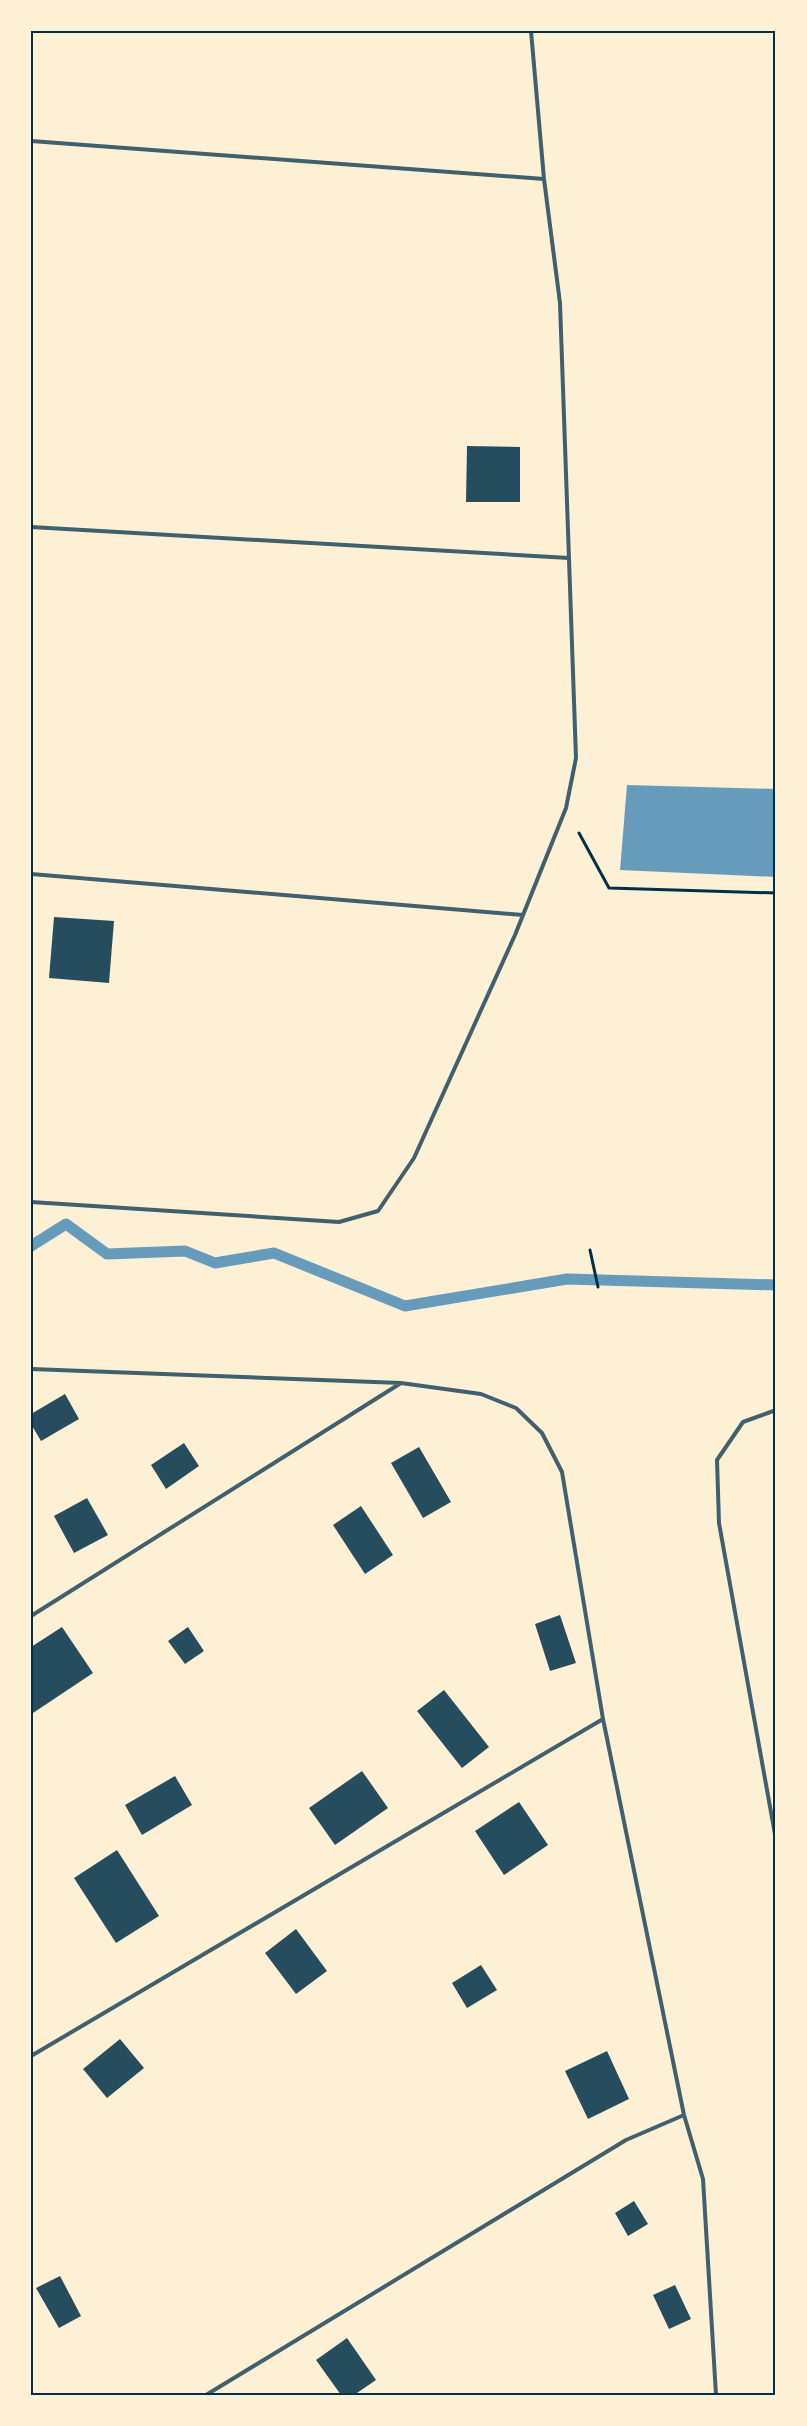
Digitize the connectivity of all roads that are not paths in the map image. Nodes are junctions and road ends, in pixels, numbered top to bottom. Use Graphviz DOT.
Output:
graph roads {
  1 [pos="531,31"];
  2 [pos="31,141"];
  3 [pos="544,179"];
  4 [pos="31,527"];
  5 [pos="569,558"];
  6 [pos="31,874"];
  7 [pos="523,916"];
  8 [pos="31,1202"];
  9 [pos="31,1368"];
  10 [pos="401,1383"];
  11 [pos="776,1410"];
  12 [pos="31,1616"];
  13 [pos="604,1719"];
  14 [pos="776,1840"];
  15 [pos="31,2056"];
  16 [pos="684,2115"];
  17 [pos="206,2395"];
  18 [pos="716,2395"];
  1 -- 3 [label="lane"];
  2 -- 3 [label="lane"];
  3 -- 5 [label="lane"];
  4 -- 5 [label="lane"];
  5 -- 7 [label="lane"];
  6 -- 7 [label="lane"];
  7 -- 8 [label="lane"];
  9 -- 10 [label="lane"];
  10 -- 12 [label="lane"];
  10 -- 13 [label="lane"];
  11 -- 14 [label="lane"];
  13 -- 15 [label="lane"];
  13 -- 16 [label="lane"];
  16 -- 17 [label="lane"];
  16 -- 18 [label="lane"];
}
